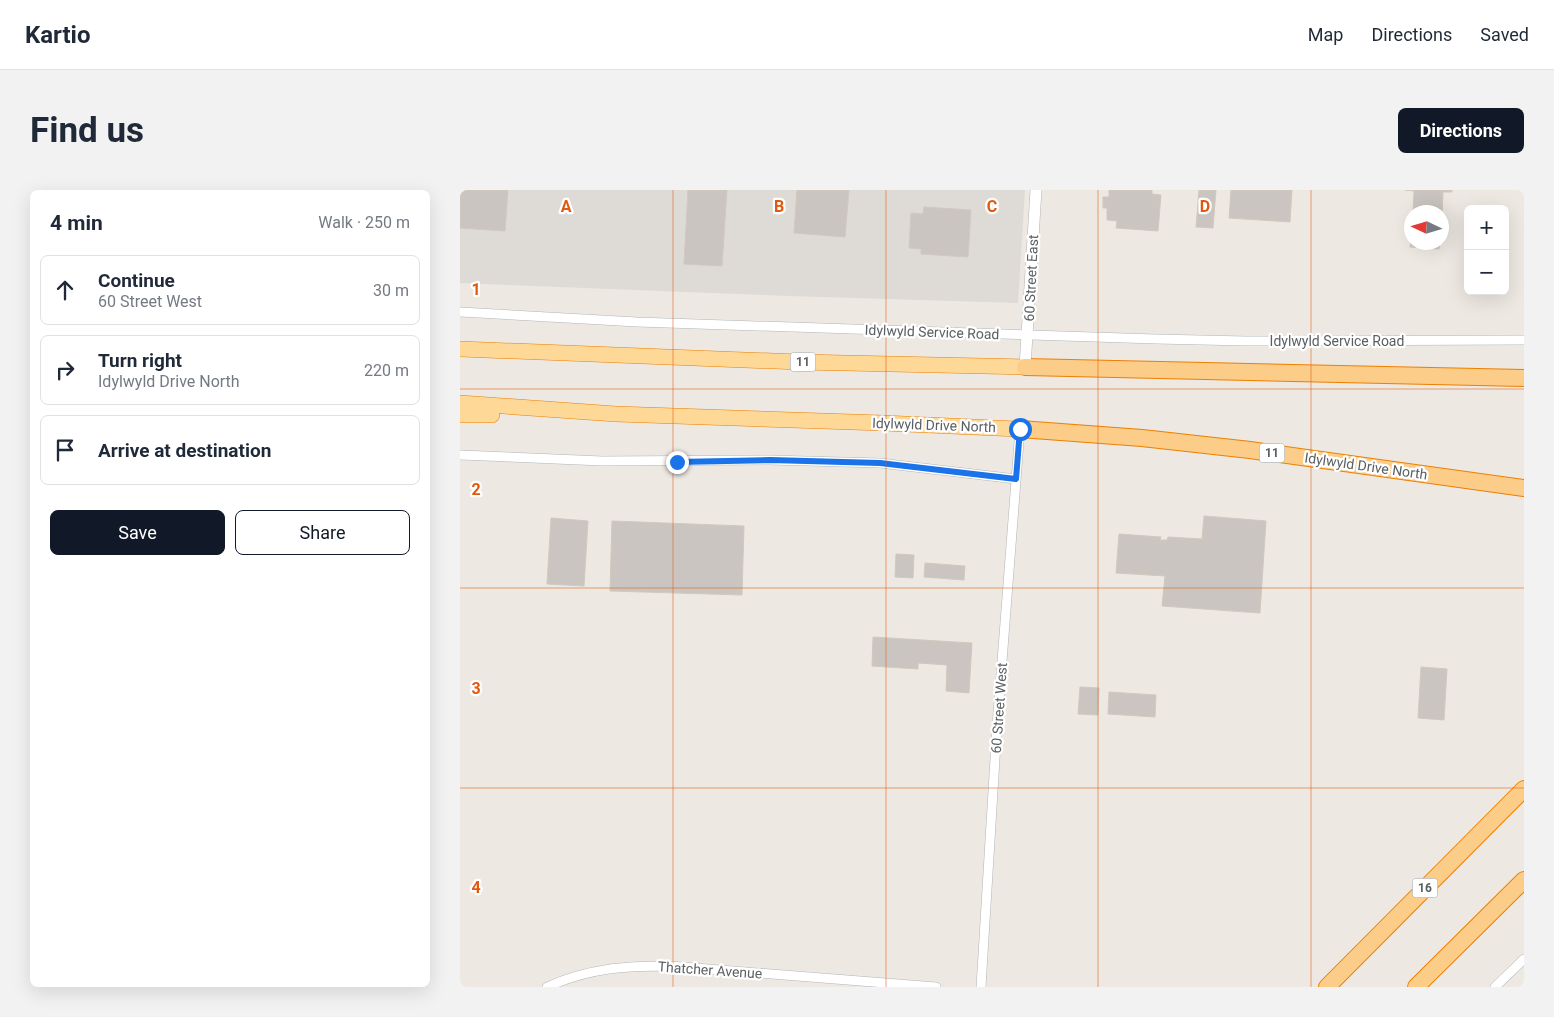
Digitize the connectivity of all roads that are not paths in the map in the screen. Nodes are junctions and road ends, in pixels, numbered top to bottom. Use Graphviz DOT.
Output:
graph roads {
  1 [pos="1036,190"];
  2 [pos="460,312"];
  3 [pos="1028,335"];
  4 [pos="1524,340"];
  5 [pos="460,349"];
  6 [pos="1025,366"];
  7 [pos="1524,378"];
  8 [pos="460,403"];
  9 [pos="616,414"];
  10 [pos="460,415"];
  11 [pos="1020,429"];
  12 [pos="460,455"];
  13 [pos="1016,479"];
  14 [pos="1524,488"];
  15 [pos="1524,790"];
  16 [pos="1524,880"];
  17 [pos="1524,959"];
  18 [pos="547,987"];
  19 [pos="936,987"];
  20 [pos="981,987"];
  21 [pos="1326,987"];
  22 [pos="1416,987"];
  23 [pos="1495,987"];
  1 -- 3 [label="street, 60 Street East"];
  2 -- 3 [label="street, Idylwyld Service Road"];
  3 -- 4 [label="street, Idylwyld Service Road"];
  3 -- 6 [label="street, 60 Street East"];
  5 -- 6 [label="highway, 11"];
  6 -- 7 [label="highway, 11"];
  8 -- 9 [label="highway, Idylwyld Drive North / 11"];
  9 -- 10 [label="highway"];
  9 -- 11 [label="highway, Idylwyld Drive North / 11"];
  11 -- 13 [label="street, 60 Street West"];
  11 -- 14 [label="highway, Idylwyld Drive North / 11"];
  12 -- 13 [label="street"];
  13 -- 20 [label="street, 60 Street West"];
  15 -- 21 [label="highway, 16"];
  16 -- 22 [label="highway"];
  17 -- 23 [label="street"];
  18 -- 19 [label="street, Thatcher Avenue"];
}
